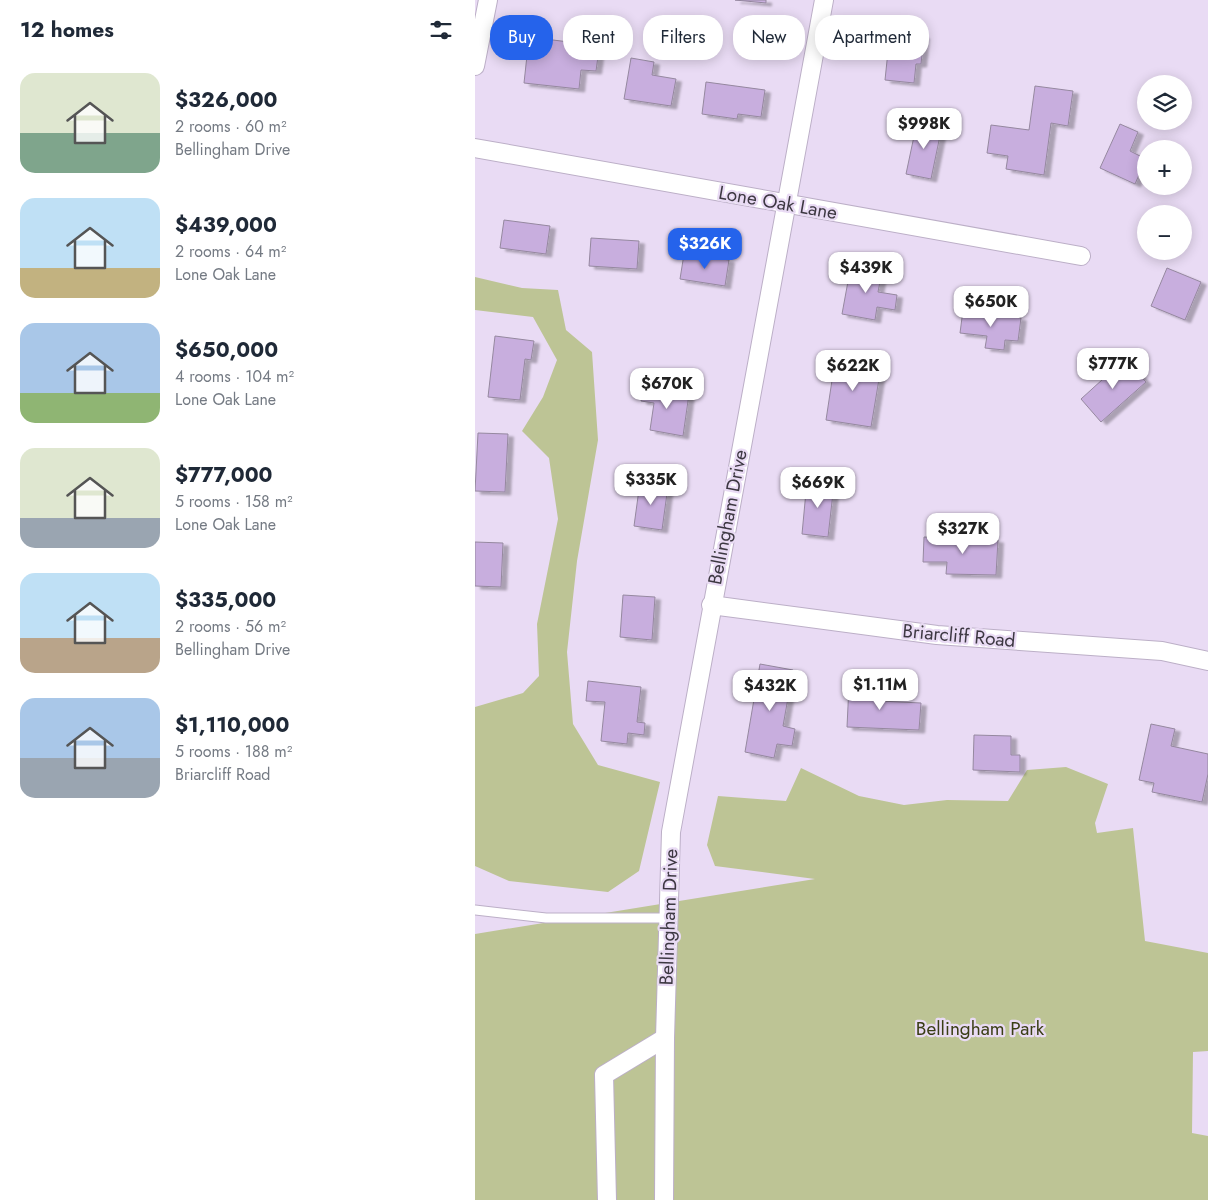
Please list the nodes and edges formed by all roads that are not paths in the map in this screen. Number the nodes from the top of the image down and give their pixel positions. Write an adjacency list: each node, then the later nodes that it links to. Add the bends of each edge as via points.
1 (487, 0): 3 (street)
2 (824, 0): 5 (street, Bellingham Drive)
3 (475, 66)
4 (475, 148): 5 (street, Lone Oak Lane)
5 (786, 203): 6 (street, Lone Oak Lane); 7 (street, Bellingham Drive)
6 (1081, 256)
7 (711, 605): 8 (street, Briarcliff Road, via 937,635 1162,652); 10 (street, Bellingham Drive, via 671,832)
8 (1208, 661)
9 (475, 910): 10 (lane, via 546,918)
10 (668, 918): 11 (street, Bellingham Drive)
11 (665, 1038): 12 (street, via 605,1075); 13 (street, Bellingham Drive)
12 (607, 1200)
13 (664, 1200)

